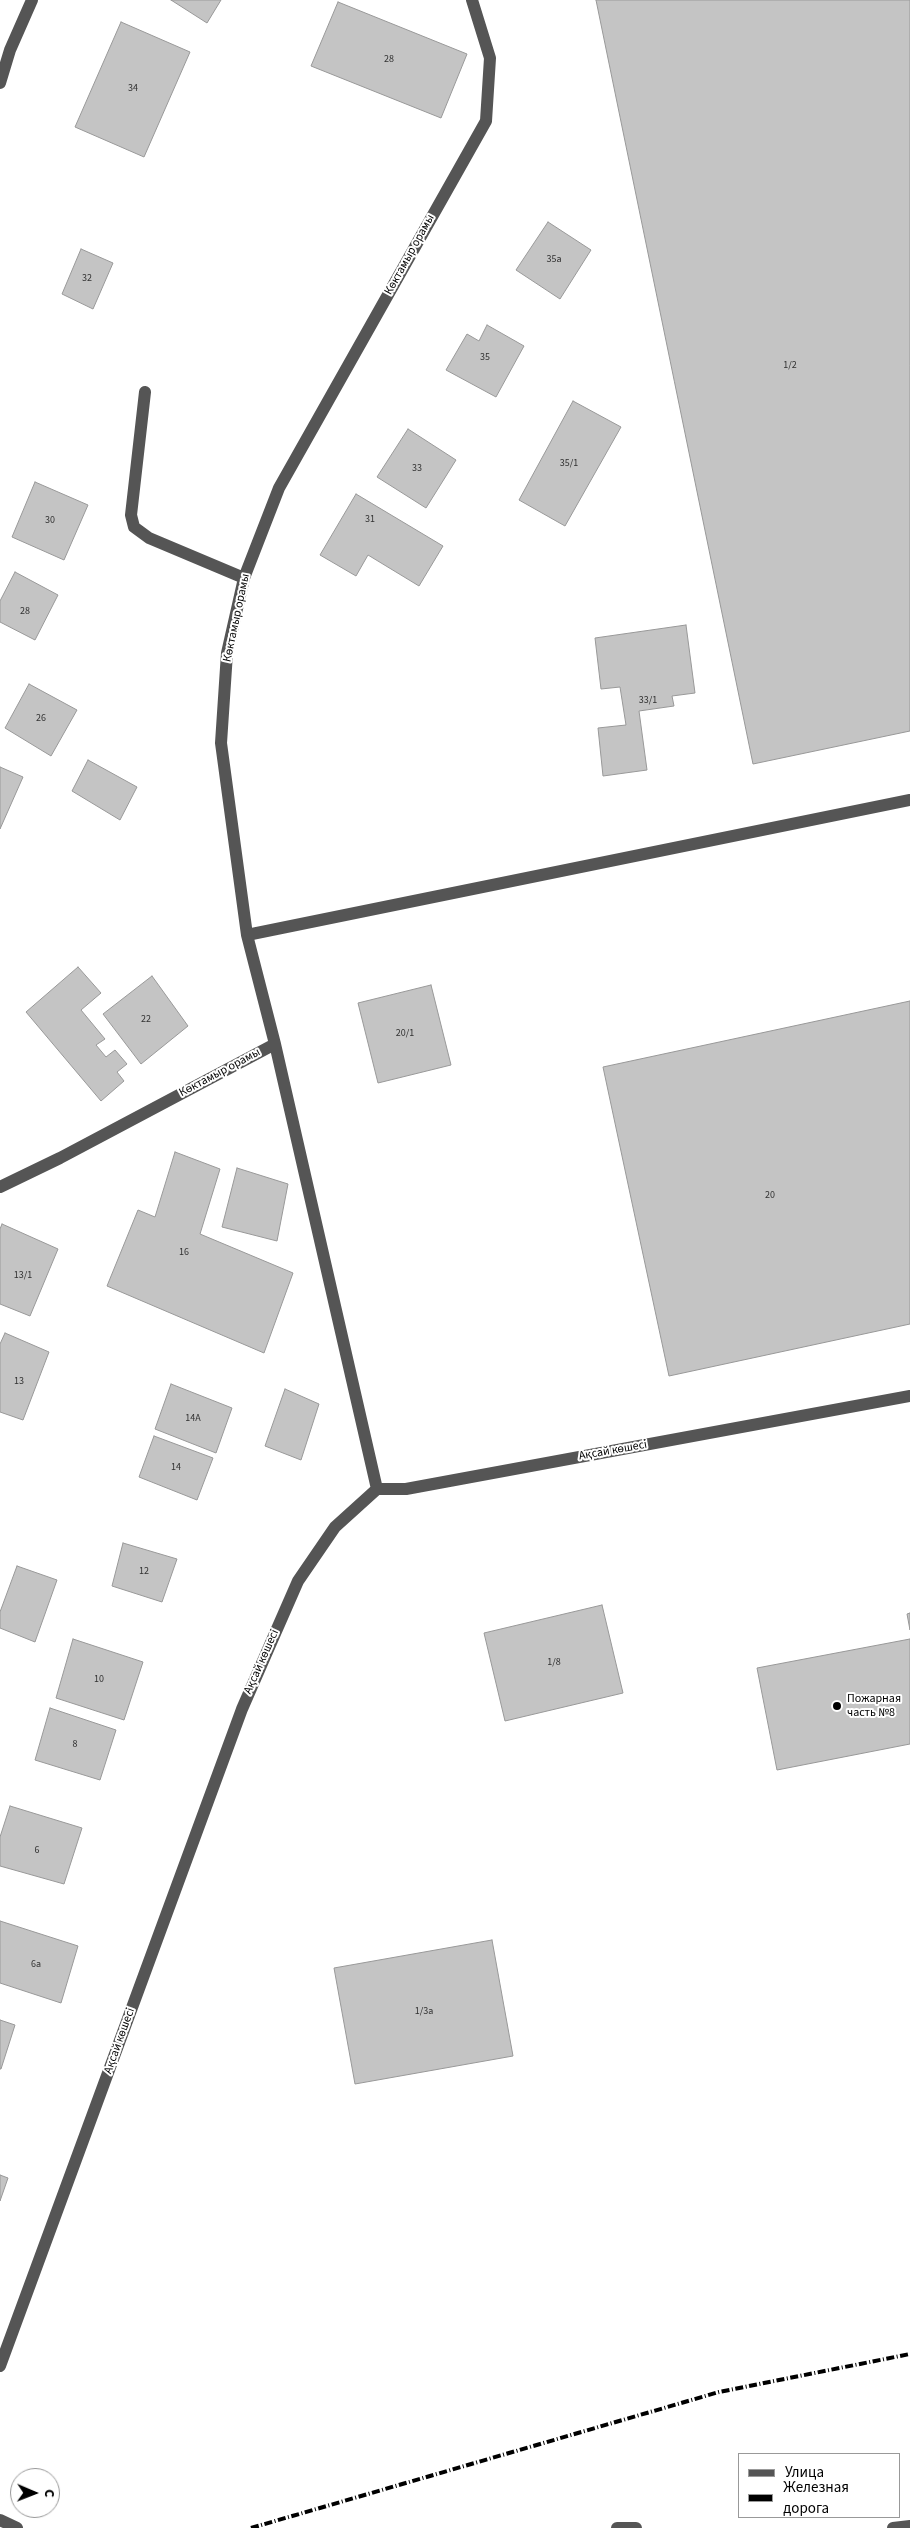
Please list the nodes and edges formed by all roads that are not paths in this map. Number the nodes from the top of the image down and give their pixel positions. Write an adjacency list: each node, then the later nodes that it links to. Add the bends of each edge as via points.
1 (32, 0): 3 (street, via 10,50)
2 (472, 0): 5 (street, Көктамыр орамы, via 490,58 486,121 279,488)
3 (0, 83)
4 (145, 392): 5 (street, via 131,515 134,527 149,538)
5 (244, 578): 7 (street, Көктамыр орамы, via 227,653 221,742)
6 (910, 800): 7 (street)
7 (247, 935): 8 (street, Көктамыр орамы)
8 (275, 1044): 9 (street, Көктамыр орамы); 11 (street)
9 (0, 1187)
10 (910, 1396): 11 (street, Ақсай көшесі, via 406,1489)
11 (378, 1488): 12 (street, Ақсай көшесі, via 335,1526 298,1581 242,1709)
12 (0, 2366)
13 (0, 2520): 15 (street)
14 (910, 2526): 18 (street)
15 (17, 2528)
16 (617, 2528): 17 (street)
17 (636, 2528)
18 (893, 2528)

